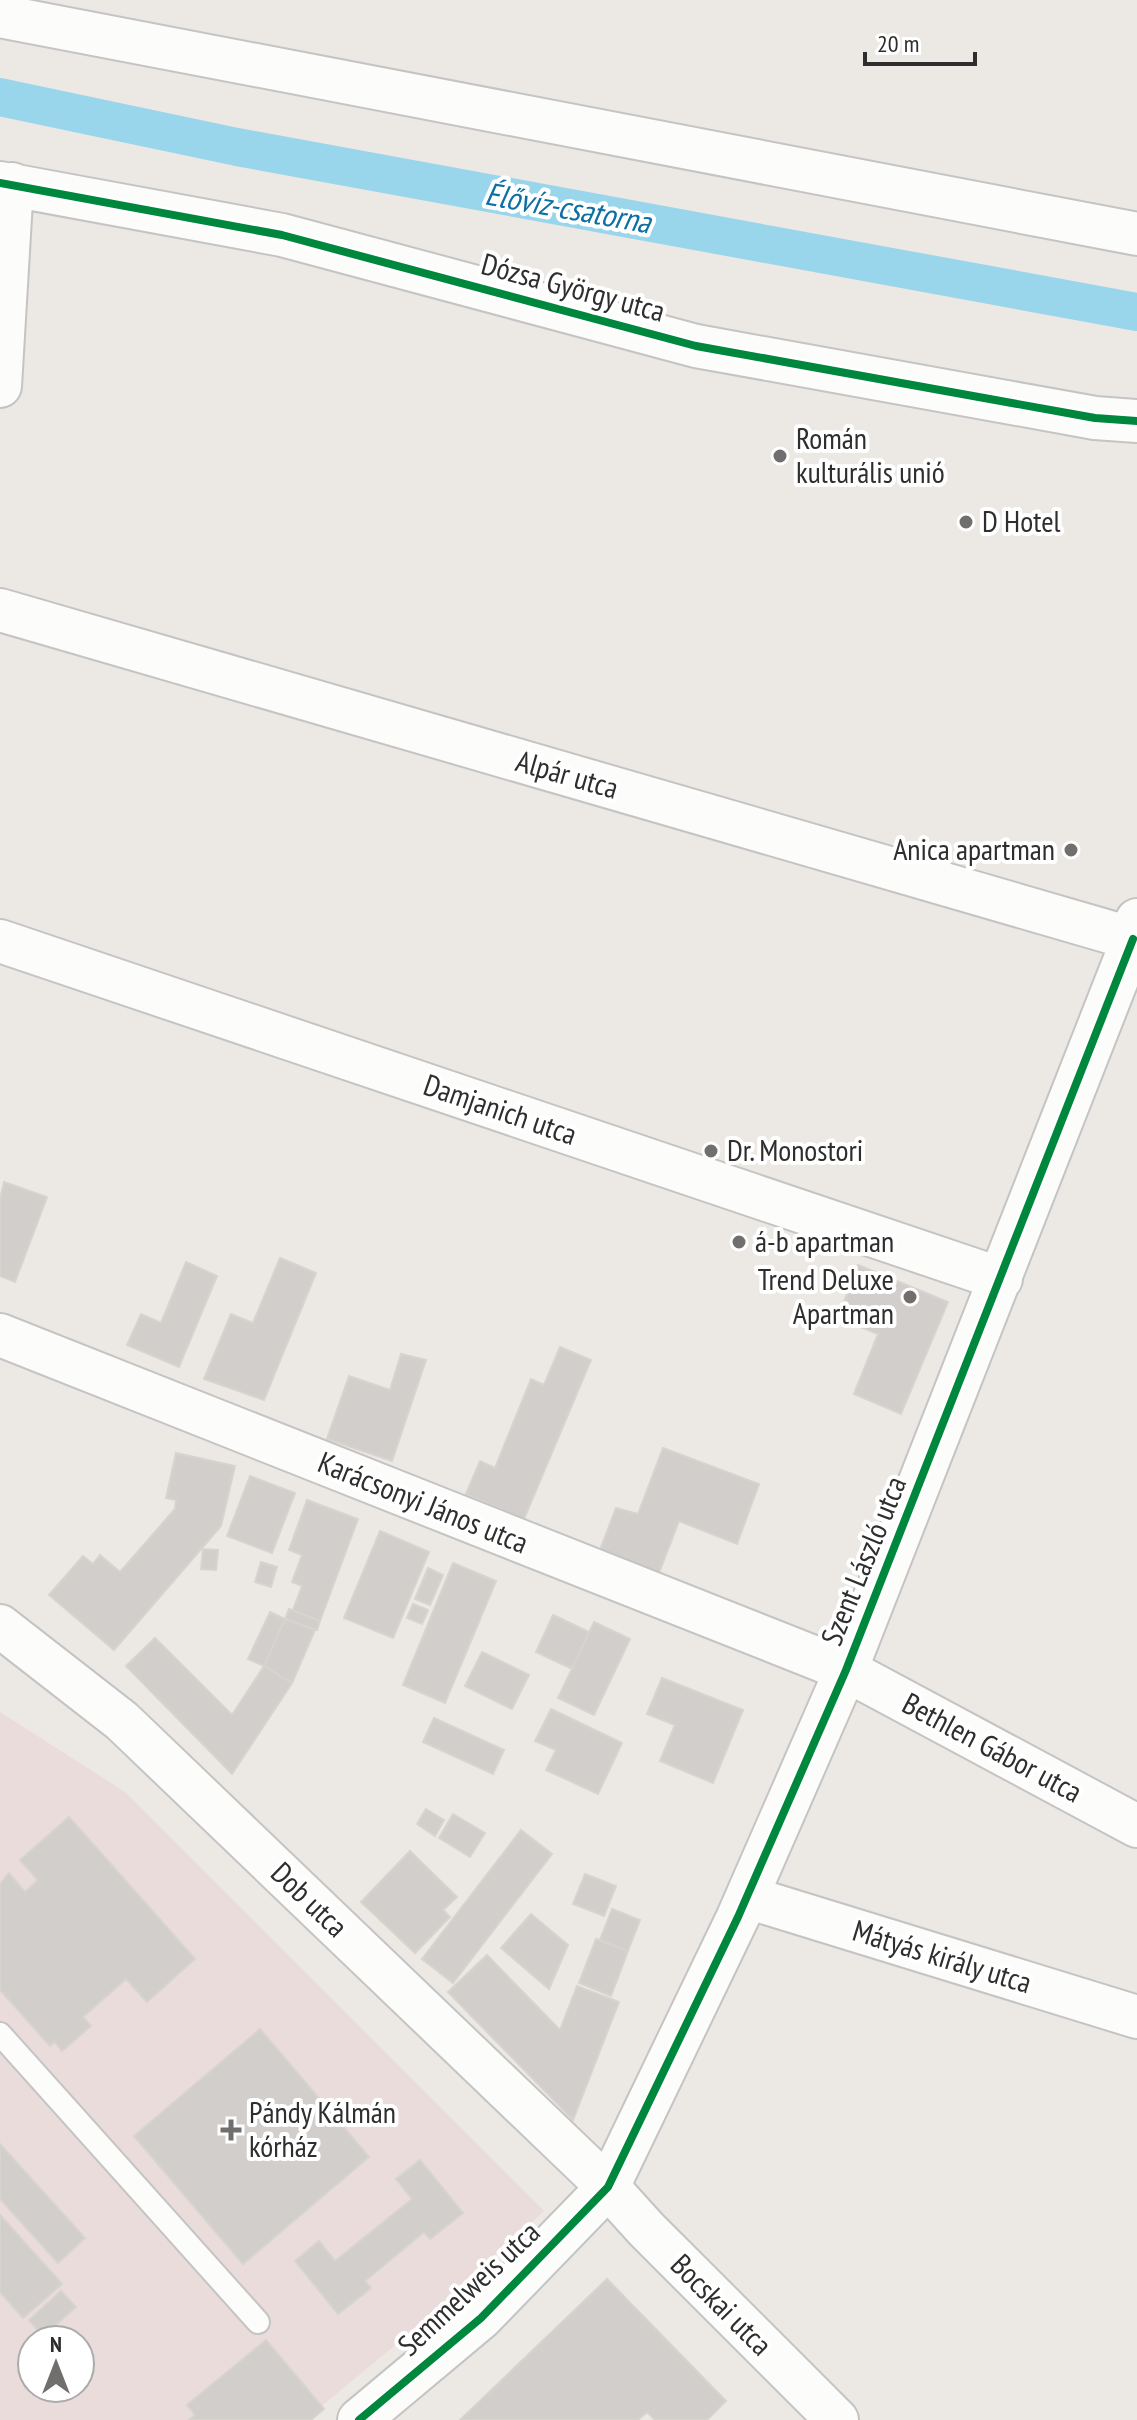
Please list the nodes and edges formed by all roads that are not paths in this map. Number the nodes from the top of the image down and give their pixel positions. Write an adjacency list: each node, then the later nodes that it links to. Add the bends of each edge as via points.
1 (0, 16): 3 (street)
2 (6, 183): 4 (street, Dózsa György utca); 5 (street, Dózsa György utca, via 282,235 696,346 1095,418)
3 (1137, 234)
4 (0, 386)
5 (1137, 421)
6 (0, 610): 7 (street, Alpár utca)
7 (1136, 933): 9 (street, Szent László utca)
8 (0, 941): 9 (street, Damjanich utca)
9 (1001, 1279): 12 (street, Szent László utca)
10 (0, 1335): 12 (street, Karácsonyi János utca)
11 (0, 1626): 17 (street, Dob utca, via 122,1721)
12 (846, 1670): 13 (street, Bethlen Gábor utca); 14 (street, Szent László utca)
13 (1137, 1826)
14 (747, 1897): 15 (street, Mátyás király utca); 17 (street, Szent László utca)
15 (1137, 2017)
16 (0, 2034): 18 (lane)
17 (608, 2187): 19 (street, Semmelweis utca, via 481,2318); 20 (street, Bocskai utca)
18 (258, 2322)
19 (359, 2420)
20 (837, 2420)

